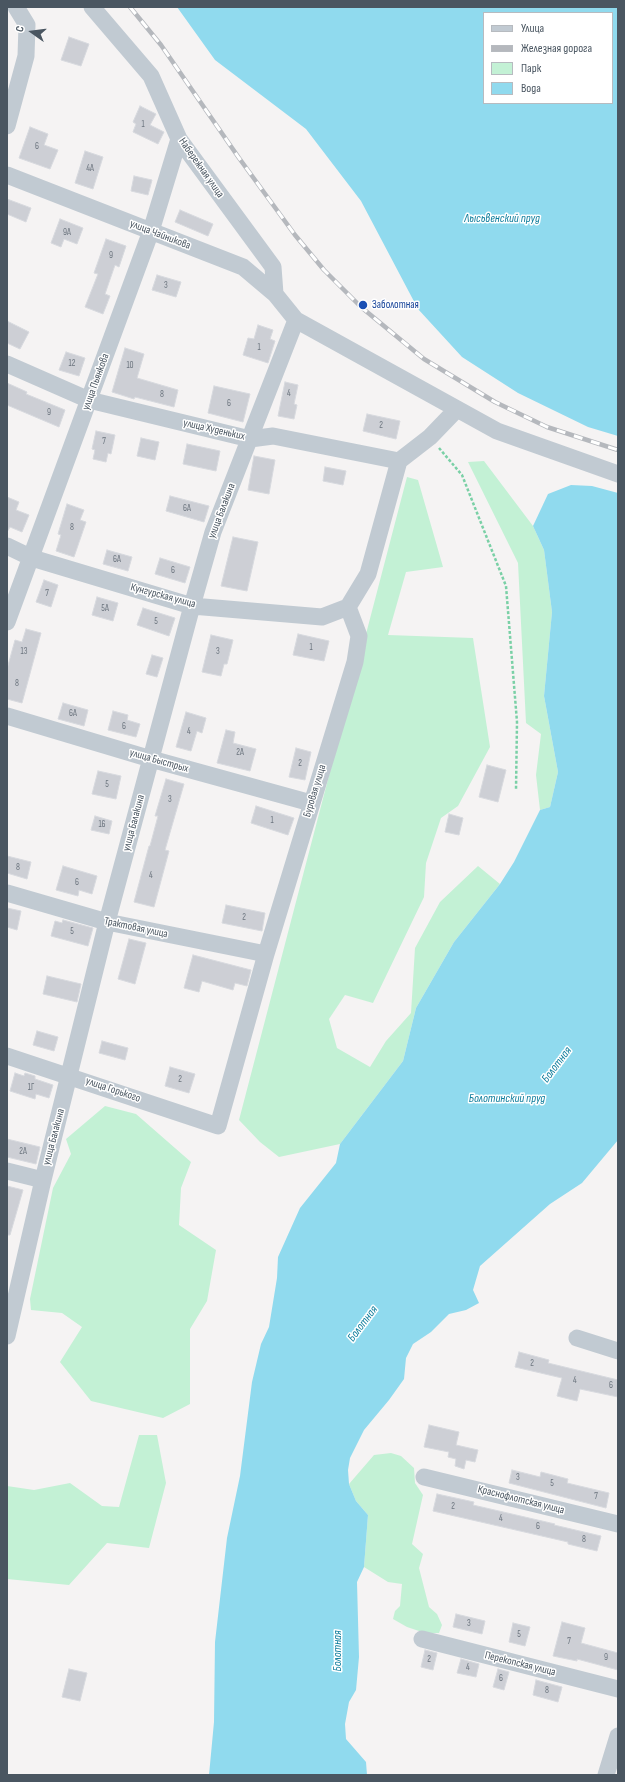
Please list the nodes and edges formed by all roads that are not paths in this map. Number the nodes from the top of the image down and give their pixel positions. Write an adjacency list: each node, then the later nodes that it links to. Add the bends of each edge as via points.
1 (16, 7): 3 (street, via 27,25 26,56)
2 (92, 7): 4 (street, Набережная улица, via 151,76)
3 (7, 126)
4 (180, 139): 6 (street, улица Пьянкова); 7 (street, Набережная улица, via 273,267)
5 (7, 175): 6 (street, улица Чайникова)
6 (151, 231): 7 (street, улица Чайникова, via 243,267); 10 (street, улица Пьянкова)
7 (275, 294): 8 (street, улица Чайникова)
8 (296, 320): 11 (street); 12 (street, улица Балакина)
9 (7, 364): 10 (street, улица Худеньких)
10 (89, 400): 12 (street, улица Худеньких); 16 (street, улица Пьянкова)
11 (457, 409): 13 (street, via 430,437); 14 (street, via 497,431)
12 (250, 439): 13 (street, улица Худеньких, via 273,436); 17 (street, улица Балакина, via 213,532)
13 (399, 461): 18 (street, via 368,574)
14 (618, 474)
15 (7, 546): 16 (street, Кунгурская улица)
16 (32, 558): 17 (street, Кунгурская улица); 19 (street, улица Пьянкова)
17 (192, 606): 18 (street, Кунгурская улица, via 322,617); 21 (street, улица Балакина)
18 (348, 607): 22 (street, Буровая улица, via 359,636 355,662)
19 (7, 622)
20 (7, 716): 21 (street, улица Быстрых)
21 (151, 759): 22 (street, улица Быстрых); 24 (street, улица Балакина)
22 (311, 803): 25 (street, Буровая улица)
23 (7, 893): 24 (street, Трактовая улица)
24 (107, 922): 25 (street, Трактовая улица); 27 (street, улица Балакина)
25 (266, 954): 28 (street, Буровая улица)
26 (7, 1056): 27 (street, улица Горького)
27 (70, 1076): 28 (street, улица Горького); 30 (street, улица Балакина)
28 (218, 1126)
29 (7, 1171): 30 (street)
30 (43, 1180): 31 (street, улица Балакина)
31 (11, 1303): 32 (street, улица Балакина)
32 (7, 1336)
33 (577, 1338): 34 (street)
34 (618, 1351)
35 (424, 1477): 36 (street, Краснофлотская улица)
36 (618, 1524)
37 (422, 1638): 38 (street, Перекопская улица)
38 (618, 1689)
39 (618, 1736): 40 (street)
40 (606, 1775)

